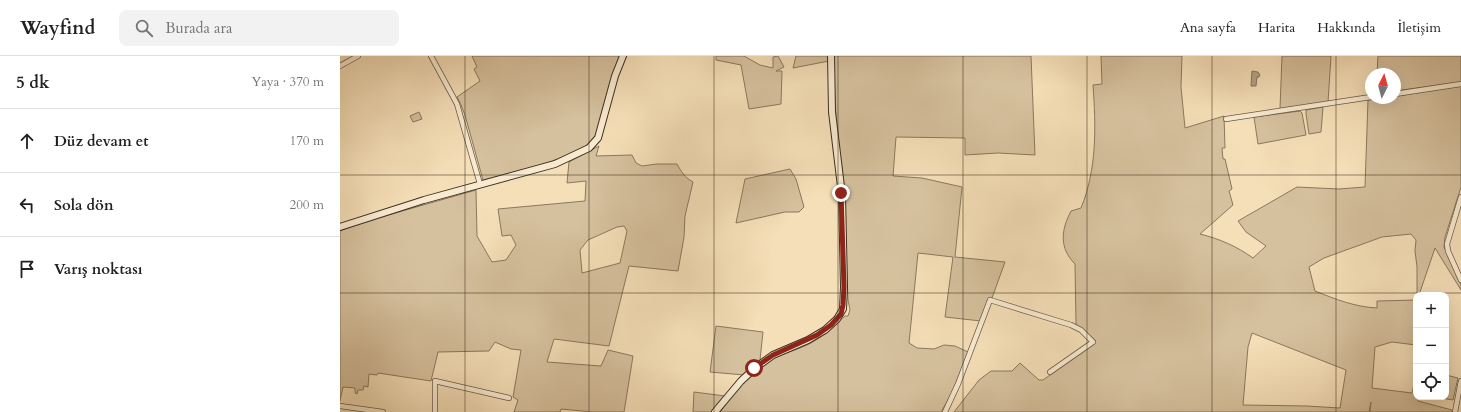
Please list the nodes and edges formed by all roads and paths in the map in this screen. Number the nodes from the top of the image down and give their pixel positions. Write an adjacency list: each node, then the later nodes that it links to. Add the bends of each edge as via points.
1 (358, 56): 5 (street)
2 (431, 56): 10 (street, via 457,104)
3 (623, 56): 10 (street, via 598,138 593,145 555,164)
4 (831, 56): 20 (street, via 832,112 842,195 843,309 825,330 773,355 754,368)
5 (340, 66)
6 (1461, 84): 7 (street)
7 (1401, 93)
8 (1365, 98): 9 (street)
9 (1226, 119)
10 (480, 184): 12 (street)
11 (1461, 197): 13 (street, via 1447,244)
12 (340, 228)
13 (1461, 280)
14 (1050, 372): 21 (street, via 1093,342 1071,325 990,300 958,384)
15 (1461, 381): 22 (street)
16 (510, 398): 19 (street, via 435,381)
17 (340, 406): 18 (street)
18 (383, 412)
19 (435, 412)
20 (715, 412)
21 (944, 412)
22 (1455, 412)

